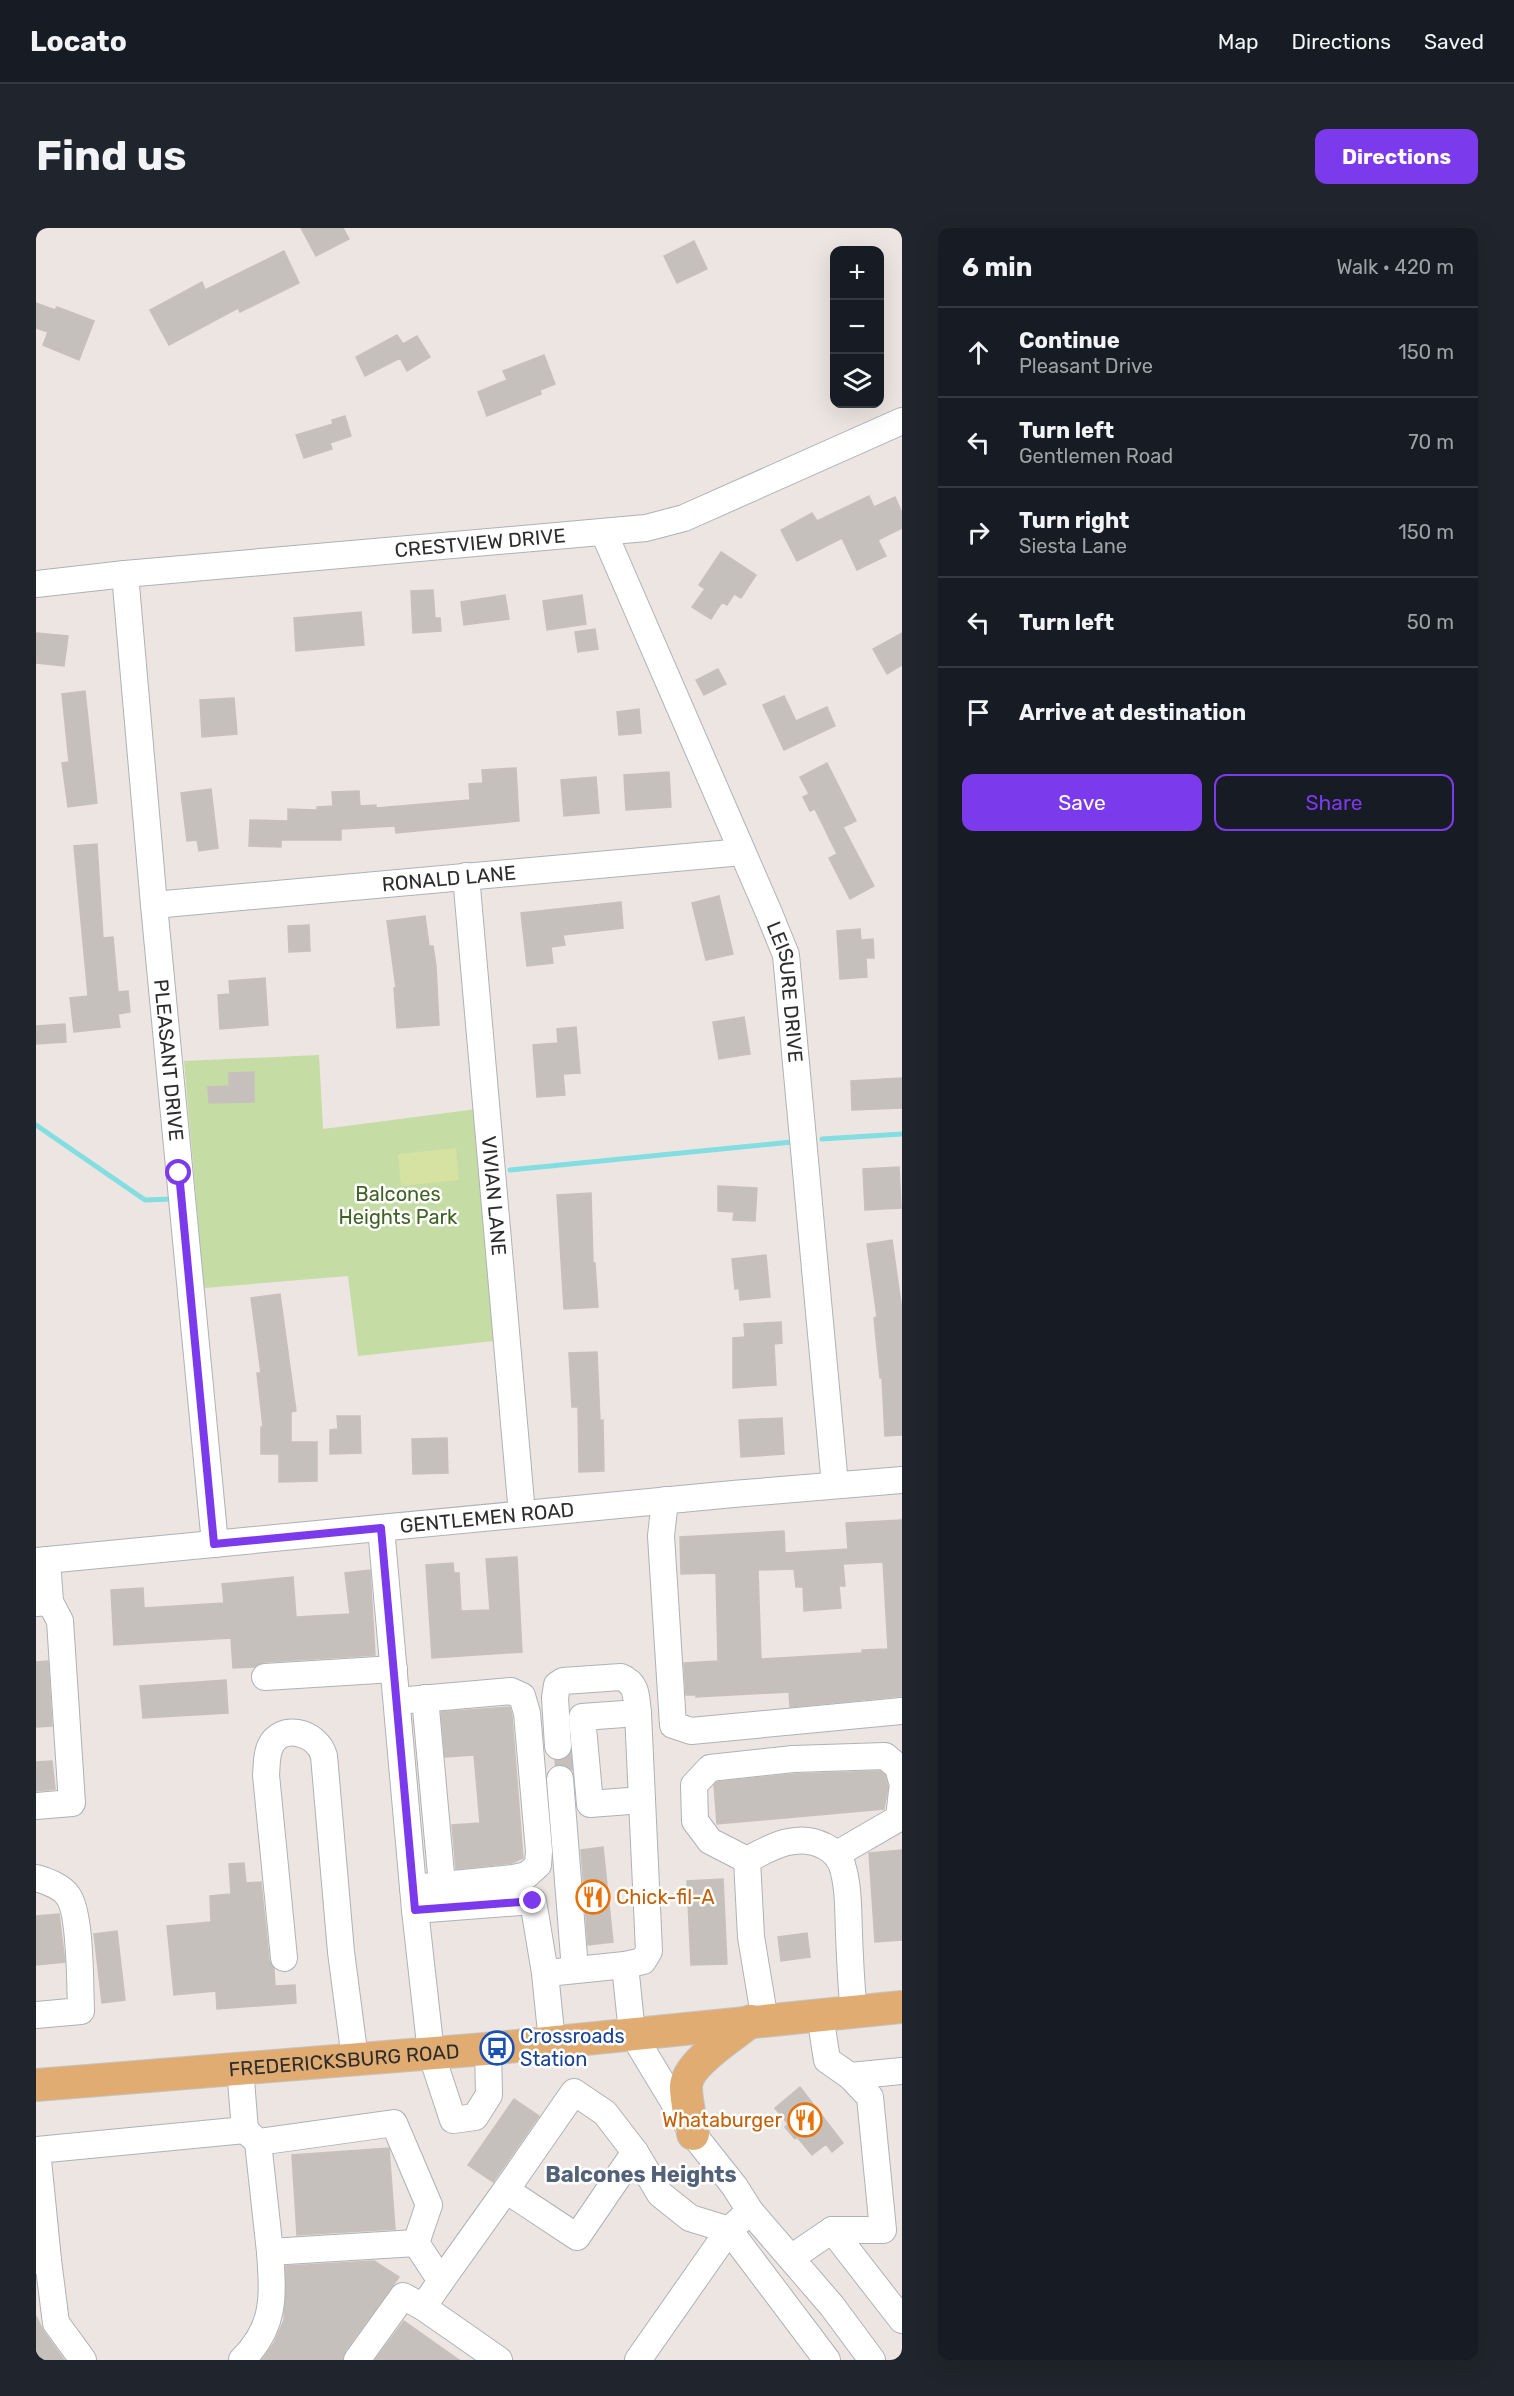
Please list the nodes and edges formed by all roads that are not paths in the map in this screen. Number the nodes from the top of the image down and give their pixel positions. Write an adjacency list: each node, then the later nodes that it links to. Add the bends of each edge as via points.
1 (902, 421): 2 (street, CRESTVIEW DRIVE, via 684,518)
2 (604, 533): 3 (street, CRESTVIEW DRIVE); 5 (street, LEISURE DRIVE)
3 (125, 574): 4 (street, CRESTVIEW DRIVE); 7 (street, PLEASANT DRIVE)
4 (36, 584)
5 (742, 852): 6 (street, RONALD LANE); 9 (street, LEISURE DRIVE, via 786,955)
6 (466, 876): 7 (street, RONALD LANE); 11 (street, VIVIAN LANE)
7 (154, 905): 13 (street, PLEASANT DRIVE)
8 (902, 1480): 9 (street, GENTLEMEN ROAD)
9 (835, 1485): 10 (street, GENTLEMEN ROAD)
10 (665, 1500): 11 (street, GENTLEMEN ROAD); 20 (street, via 661,1536 673,1725 691,1731)
11 (522, 1514): 12 (street, GENTLEMEN ROAD)
12 (381, 1528): 13 (street, GENTLEMEN ROAD); 16 (street)
13 (214, 1544): 14 (street, GENTLEMEN ROAD)
14 (41, 1560): 15 (street)
15 (43, 1602): 27 (street, via 60,1621 72,1803)
16 (394, 1669): 17 (street); 19 (street)
17 (265, 1677)
18 (425, 1698): 19 (street); 31 (street); 31 (street, via 511,1691 522,1696 527,1713 540,1851 538,1865 527,1875)
19 (396, 1701): 32 (street)
20 (902, 1711)
21 (638, 1713): 22 (street, via 635,1687 621,1677 562,1681 555,1690); 26 (street); 26 (street, via 582,1717 590,1804)
22 (560, 1741)
23 (902, 1782): 29 (street, via 898,1767 885,1756 793,1759 711,1768 694,1785 695,1821 710,1841)
24 (563, 1784): 35 (street)
25 (902, 1791): 28 (street, via 899,1818)
26 (642, 1800): 34 (street, via 649,1951 644,1961)
27 (36, 1806)
28 (837, 1854): 29 (street, via 812,1840 796,1840); 38 (street, via 848,1902)
29 (747, 1860): 41 (street)
30 (36, 1878): 39 (street, via 68,1895 75,1911 81,2011)
31 (442, 1885): 32 (street)
32 (414, 1899): 36 (street, via 533,1901); 45 (street)
33 (284, 1958): 46 (street, via 267,1759 275,1740 288,1734 302,1734 321,1746 324,1756 341,1952)
34 (625, 1965): 35 (street); 42 (street)
35 (574, 1970): 36 (street)
36 (545, 1973): 43 (street)
37 (902, 2007): 38 (main road, FREDERICKSBURG ROAD)
38 (854, 2012): 40 (main road, FREDERICKSBURG ROAD)
39 (36, 2015)
40 (820, 2015): 41 (main road, FREDERICKSBURG ROAD); 49 (street, via 827,2060)
41 (758, 2021): 42 (main road, FREDERICKSBURG ROAD); 51 (main road, via 702,2060 688,2078)
42 (632, 2033): 43 (main road, FREDERICKSBURG ROAD); 51 (street)
43 (552, 2042): 44 (main road, FREDERICKSBURG ROAD)
44 (488, 2049): 45 (main road, FREDERICKSBURG ROAD); 45 (street, via 489,2095 475,2117 453,2120)
45 (431, 2053): 46 (main road, FREDERICKSBURG ROAD)
46 (355, 2059): 47 (main road, FREDERICKSBURG ROAD)
47 (240, 2068): 50 (main road, FREDERICKSBURG ROAD); 52 (street)
48 (902, 2071): 49 (street)
49 (850, 2076): 59 (street, via 870,2097)
50 (36, 2085)
51 (693, 2134): 56 (street)
52 (251, 2136): 53 (street); 60 (street, via 394,2123 429,2205); 61 (street)
53 (36, 2144): 63 (street)
54 (634, 2152): 55 (street, via 577,2237); 55 (street, via 605,2113 574,2091); 58 (street, via 660,2194 690,2218)
55 (506, 2190): 64 (street)
56 (750, 2211): 58 (street); 62 (street)
57 (832, 2229): 59 (street); 62 (street); 66 (street)
58 (729, 2230): 68 (street); 73 (street)
59 (892, 2230)
60 (416, 2243): 61 (street); 64 (street)
61 (270, 2252): 70 (street, via 273,2296 268,2324)
62 (791, 2258): 67 (street)
63 (42, 2260): 69 (street, via 56,2323)
64 (441, 2282): 65 (street)
65 (423, 2307): 71 (street, via 403,2296); 72 (street)
66 (902, 2320)
67 (846, 2325): 68 (street); 74 (street)
68 (824, 2358)
69 (83, 2360)
70 (242, 2360)
71 (357, 2360)
72 (499, 2360)
73 (638, 2360)
74 (872, 2360)

